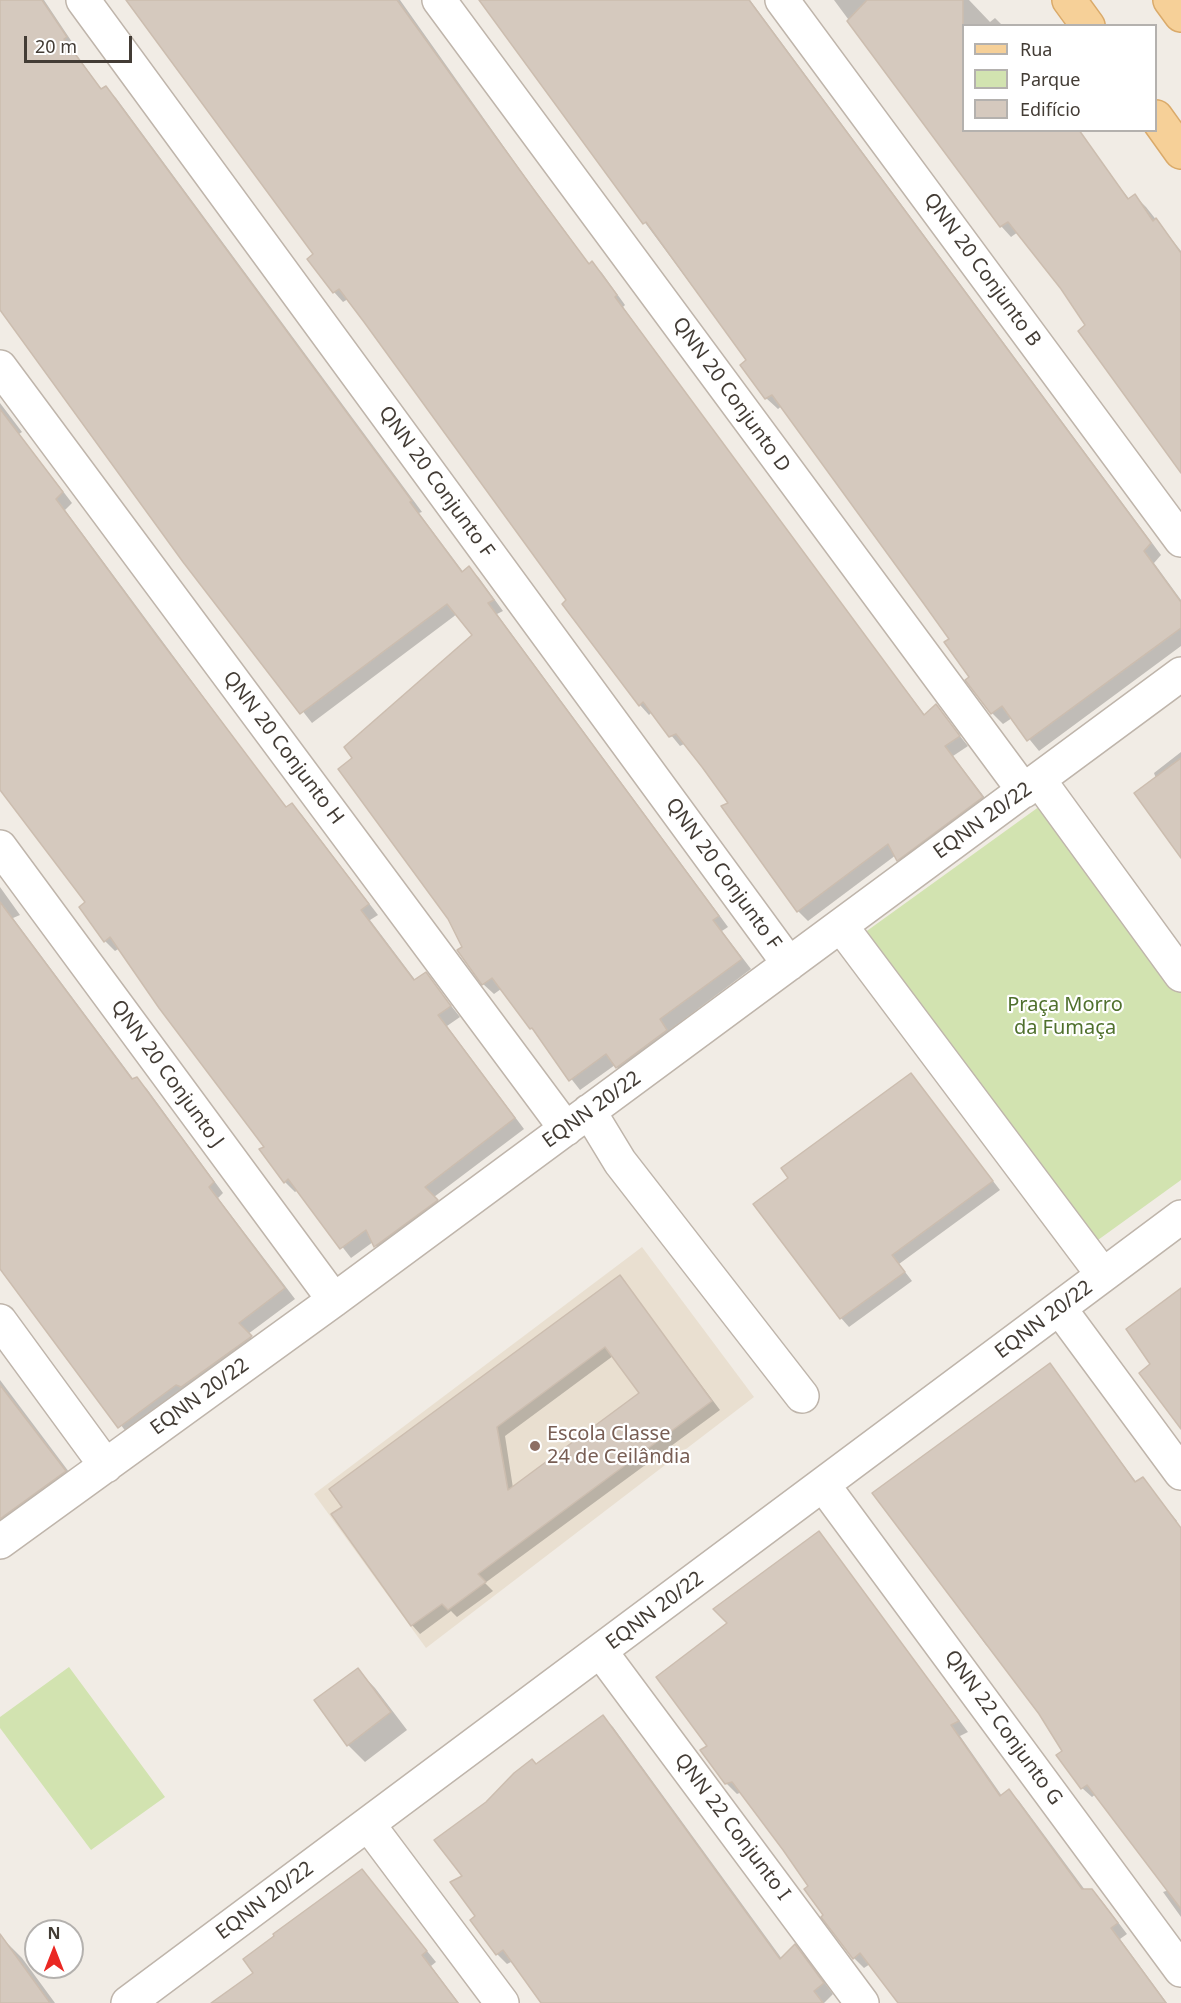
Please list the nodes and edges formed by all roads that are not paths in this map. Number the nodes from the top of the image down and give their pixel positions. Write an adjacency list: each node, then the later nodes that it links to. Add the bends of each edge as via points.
1 (83, 0): 14 (street, QNN 20 Conjunto F)
2 (439, 0): 11 (street, QNN 20 Conjunto D)
3 (782, 0): 9 (street, QNN 20 Conjunto B)
4 (1170, 0): 5 (main road)
5 (1181, 15)
6 (1157, 120): 7 (main road)
7 (1181, 152)
8 (0, 367): 16 (street, QNN 20 Conjunto H)
9 (1181, 540)
10 (1181, 674): 11 (street, EQNN 20/22)
11 (1031, 785): 13 (street, EQNN 20/22); 15 (street, QNN 20 Conjunto D)
12 (0, 847): 19 (street, QNN 20 Conjunto J)
13 (841, 926): 14 (street, EQNN 20/22); 18 (street)
14 (789, 964): 16 (street, EQNN 20/22)
15 (1181, 975)
16 (577, 1120): 19 (street, EQNN 20/22); 22 (street, QNN 20 Conjunto H, via 620,1162)
17 (1181, 1217): 18 (street, EQNN 20/22)
18 (1103, 1275): 20 (street, EQNN 20/22)
19 (334, 1300): 23 (street, EQNN 20/22)
20 (1060, 1309): 24 (street); 25 (street, EQNN 20/22)
21 (0, 1322): 23 (street)
22 (802, 1396)
23 (106, 1466): 26 (street, EQNN 20/22)
24 (1181, 1473)
25 (824, 1486): 27 (street, EQNN 20/22); 29 (street, QNN 22 Conjunto G)
26 (0, 1542)
27 (601, 1652): 28 (street, EQNN 20/22); 32 (street, QNN 22 Conjunto I)
28 (368, 1824): 30 (street, EQNN 20/22); 31 (street)
29 (1181, 1970)
30 (141, 1999)
31 (502, 2003)
32 (862, 2003)

